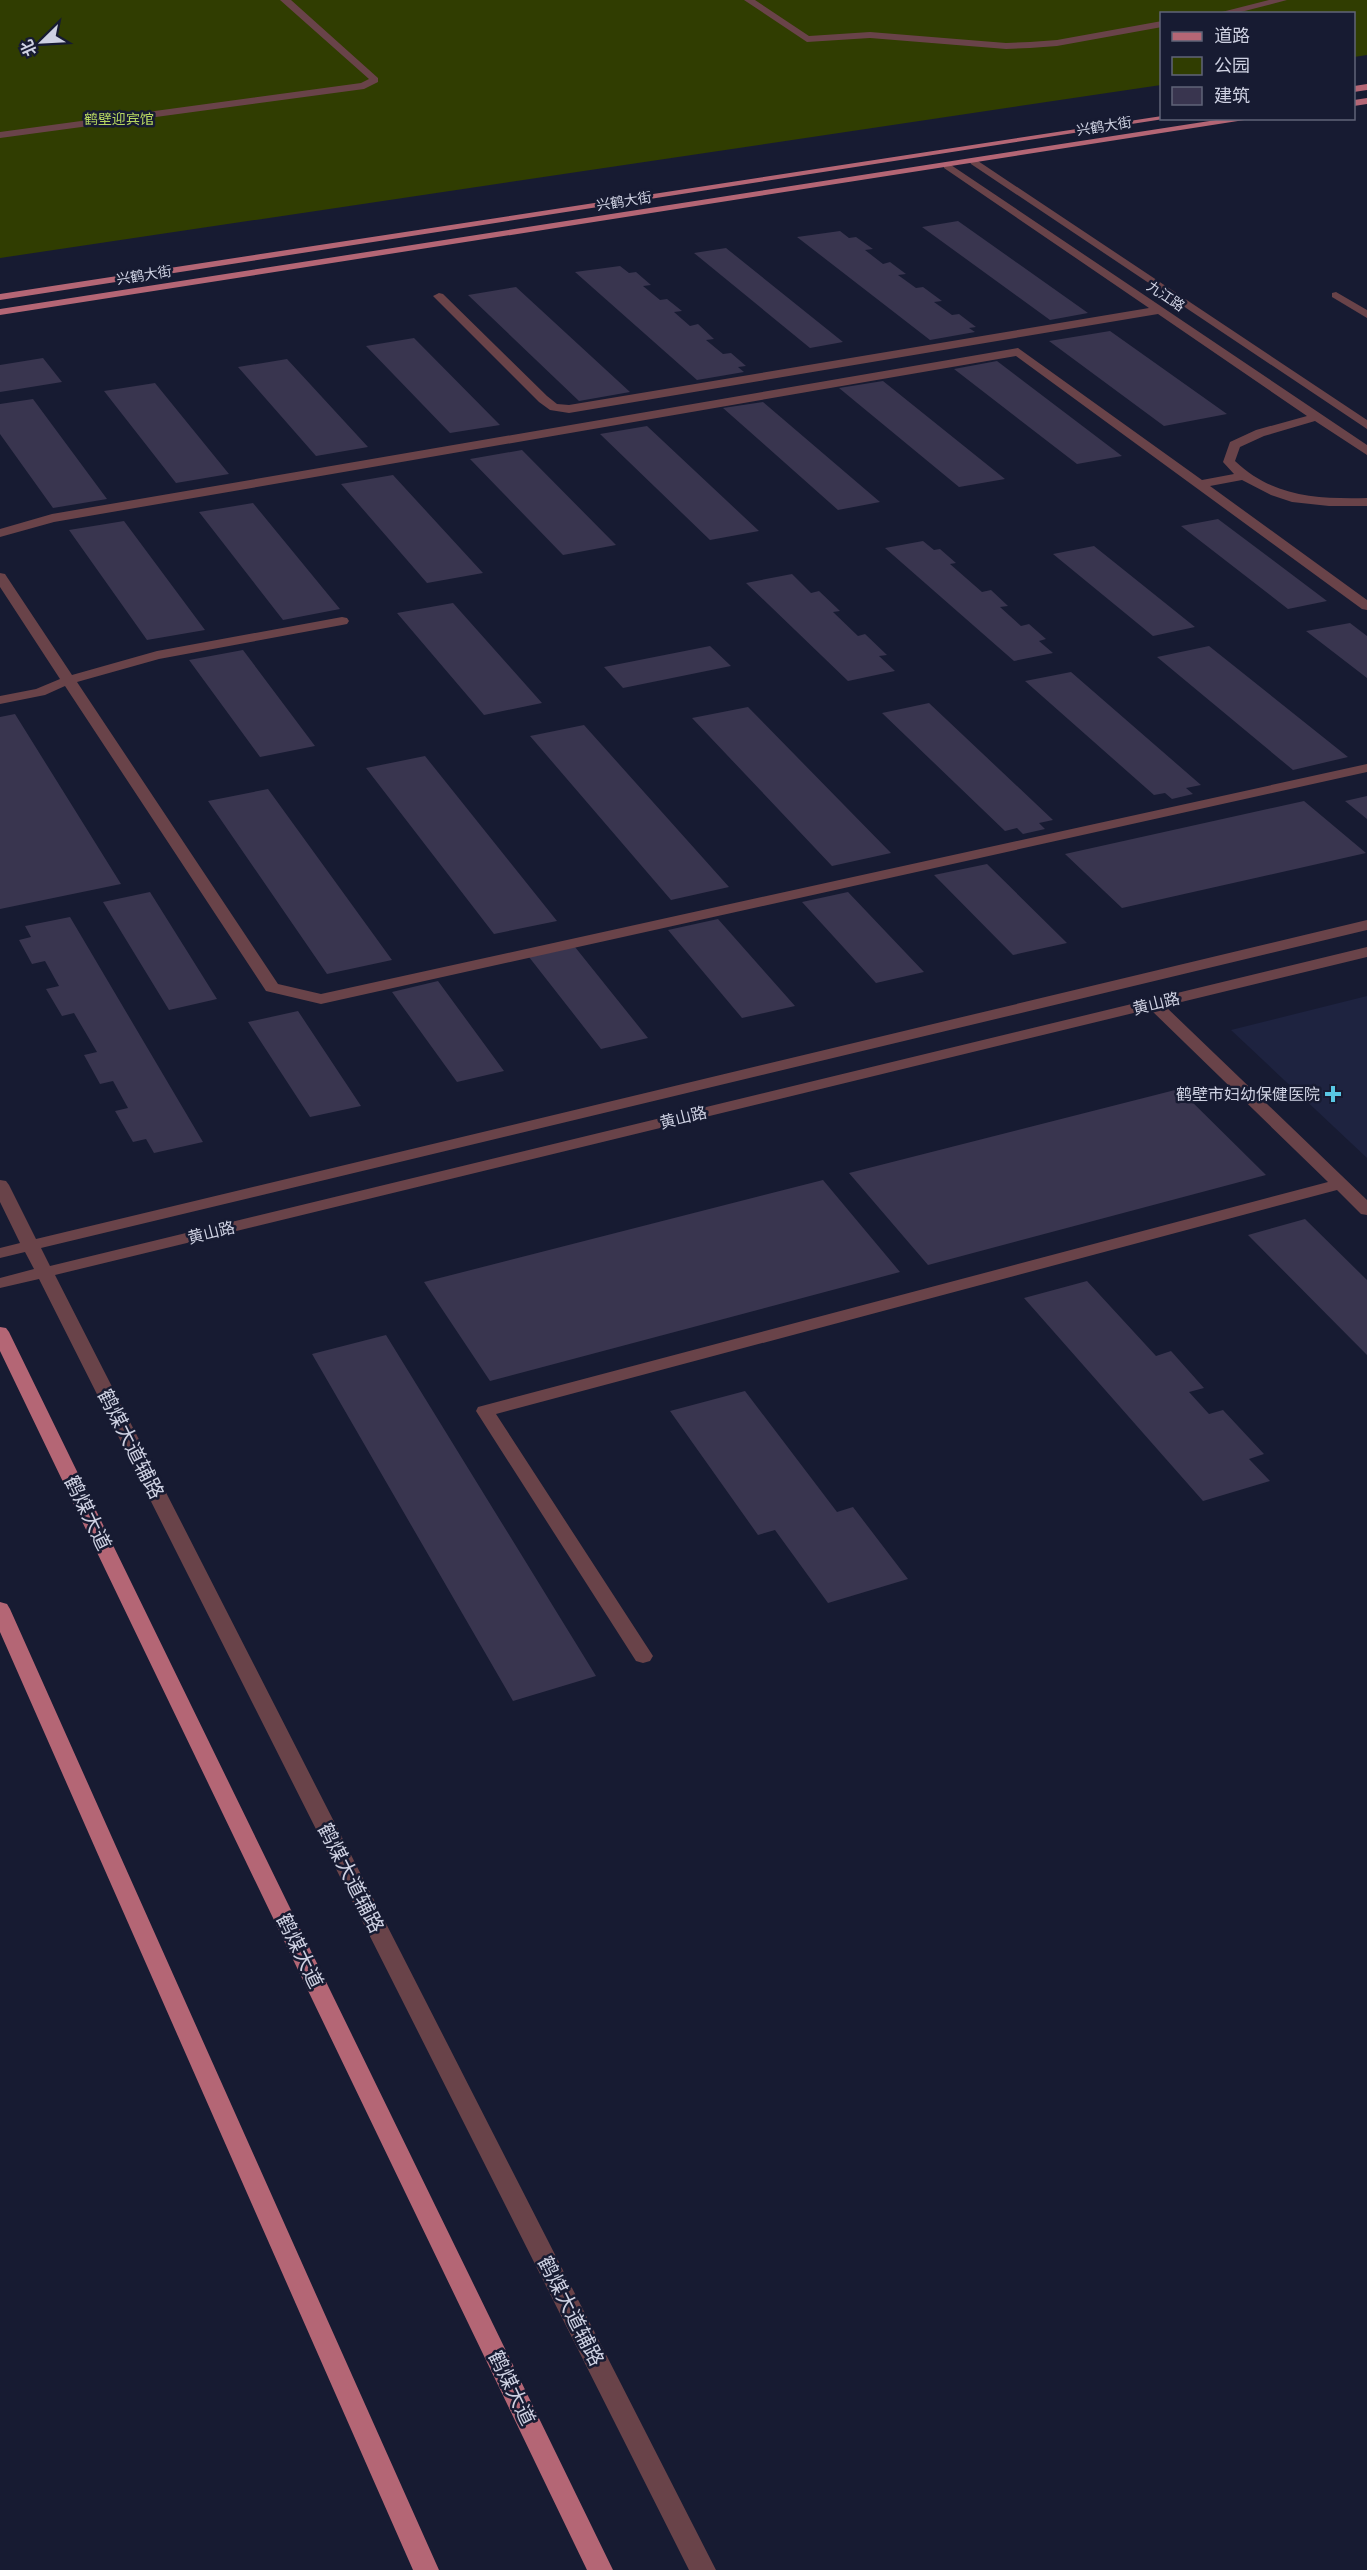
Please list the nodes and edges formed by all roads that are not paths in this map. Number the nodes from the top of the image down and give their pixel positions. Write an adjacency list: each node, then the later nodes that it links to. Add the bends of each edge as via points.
1 (285, 0): 8 (street, via 375,80 364,86)
2 (749, 0): 5 (street, via 807,39 870,34 1030,45)
3 (1282, 0): 4 (street)
4 (1227, 12)
5 (1160, 24)
6 (1160, 119): 13 (main road, 兴鹤大街)
7 (1239, 120): 9 (main road, 兴鹤大街)
8 (0, 135)
9 (975, 162): 10 (main road, 兴鹤大街); 18 (street, 九江路)
10 (948, 166): 14 (street, 九江路); 15 (main road, 兴鹤大街)
11 (1336, 295): 16 (street)
12 (439, 296): 14 (street, via 543,399 554,407 569,409)
13 (0, 297)
14 (1159, 310): 17 (street, 九江路)
15 (0, 312)
16 (1367, 315)
17 (1317, 417): 19 (street, 九江路); 20 (street, via 1260,433 1234,445 1229,462)
18 (1367, 425)
19 (1367, 451)
20 (1242, 476): 21 (street); 22 (street, via 1265,490 1297,500)
21 (1200, 484): 23 (street, via 1018,352 52,518); 25 (street)
22 (1367, 502)
23 (0, 533)
24 (0, 577): 27 (street)
25 (1367, 606)
26 (342, 621): 27 (street, via 157,655)
27 (69, 680): 28 (street, via 40,692); 29 (street, via 272,988 321,999)
28 (0, 700)
29 (1367, 768)
30 (1367, 925): 36 (street, 黄山路)
31 (1367, 952): 32 (street, 黄山路)
32 (1154, 1003): 33 (street); 38 (street, 黄山路)
33 (1340, 1184): 35 (street); 42 (street, via 484,1411)
34 (0, 1185): 36 (street, 鹤煤大道辅路)
35 (1367, 1210)
36 (30, 1245): 37 (street, 黄山路); 38 (street, 鹤煤大道辅路)
37 (0, 1253)
38 (44, 1272): 39 (street, 黄山路); 45 (street, 鹤煤大道辅路)
39 (0, 1283)
40 (0, 1332): 44 (main road, 鹤煤大道)
41 (0, 1609): 43 (main road)
42 (643, 1656)
43 (426, 2570)
44 (600, 2570)
45 (703, 2570)

